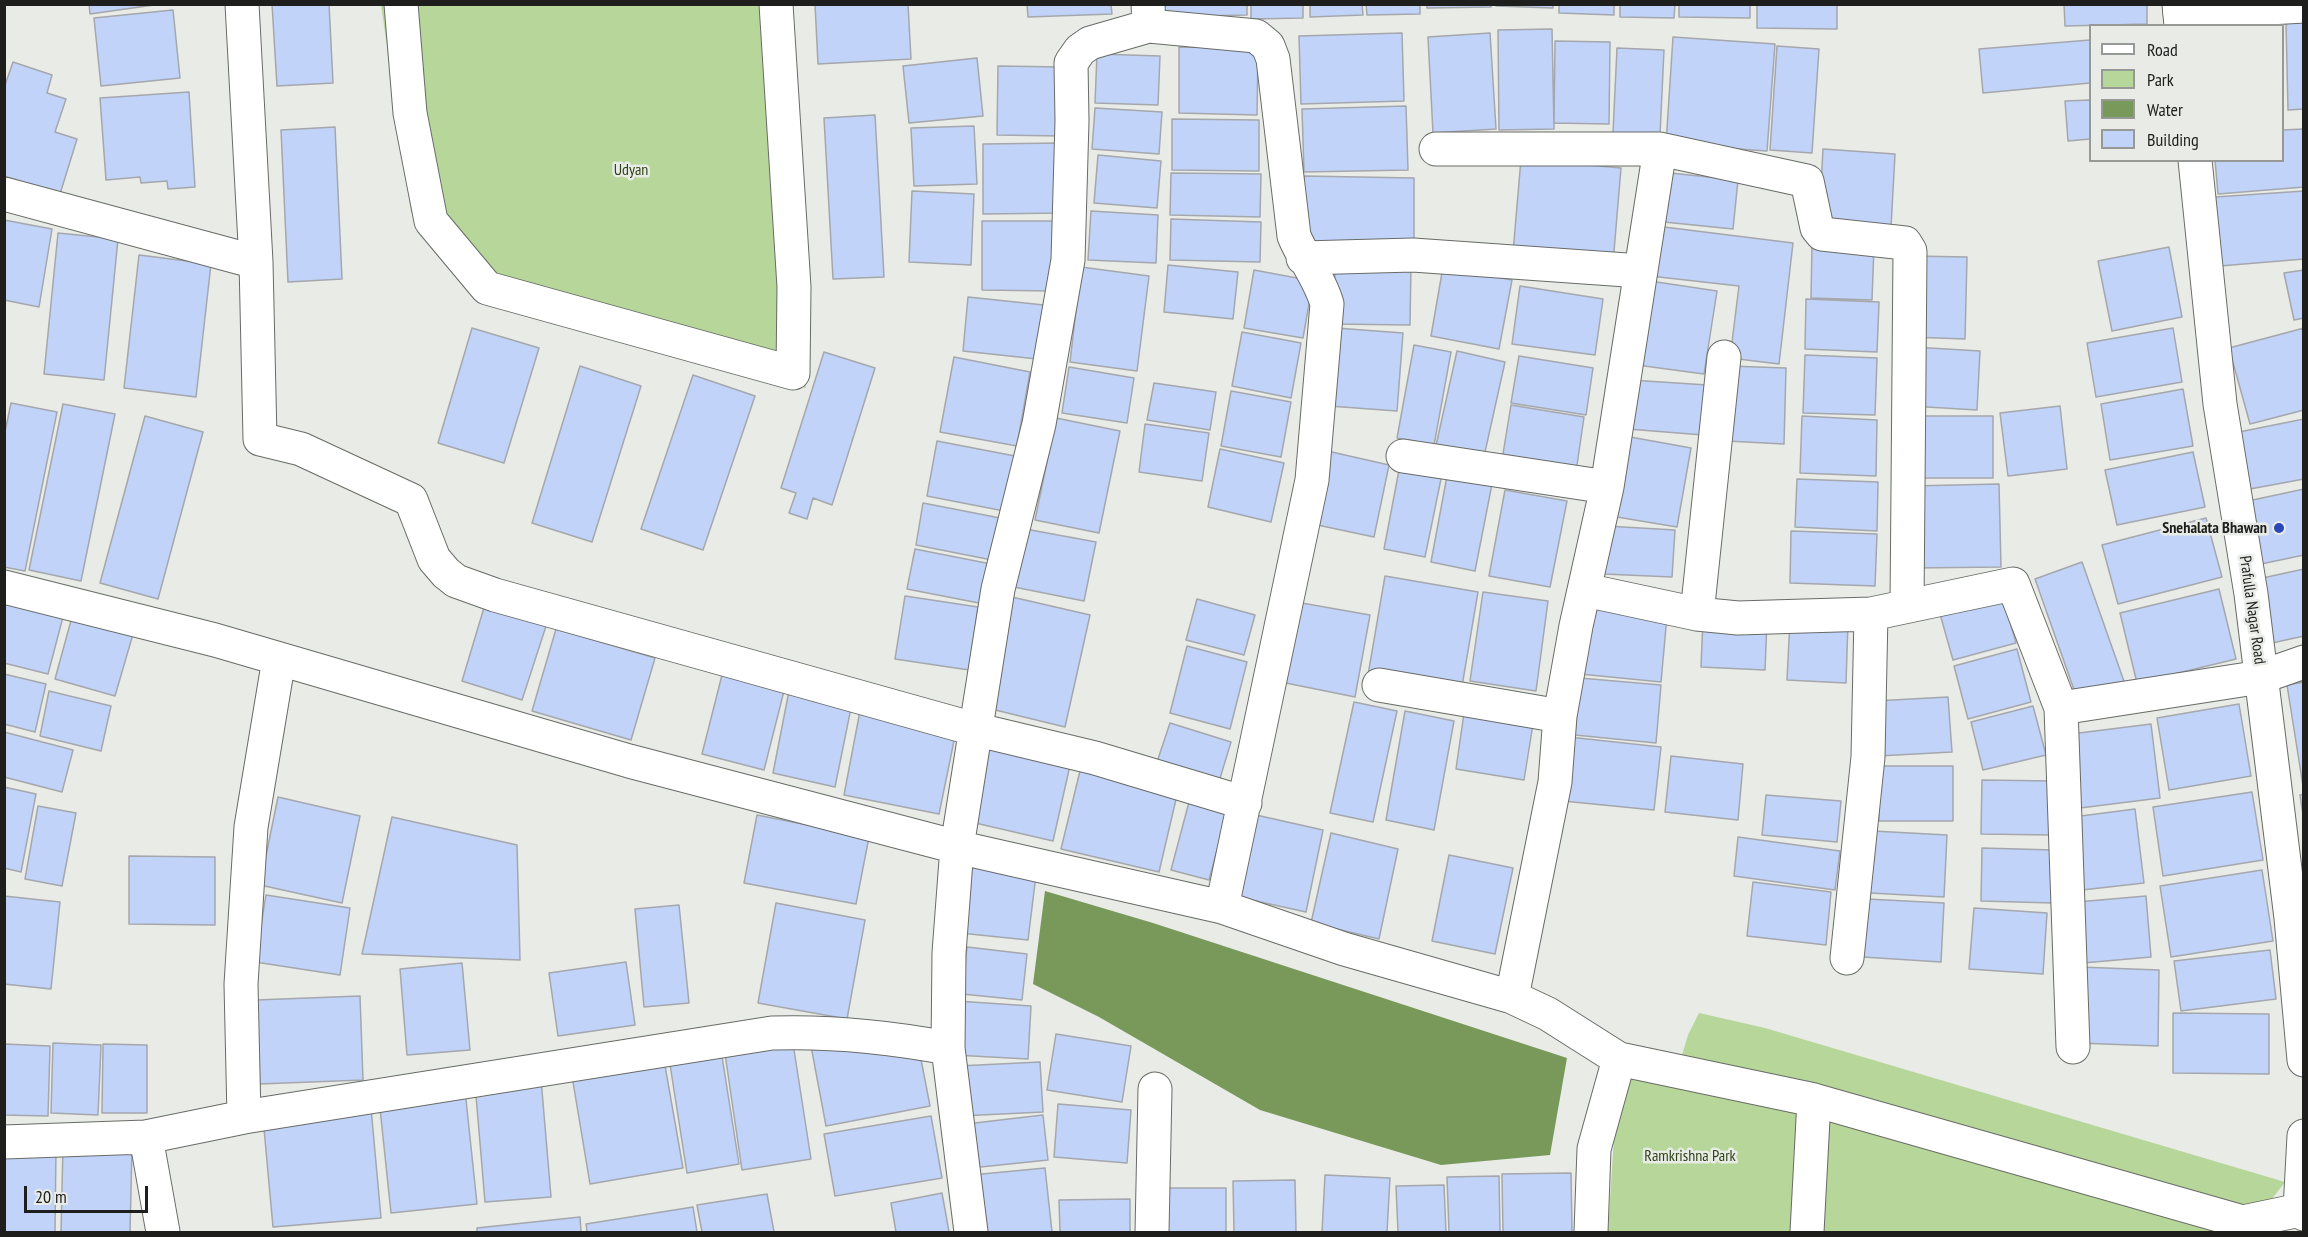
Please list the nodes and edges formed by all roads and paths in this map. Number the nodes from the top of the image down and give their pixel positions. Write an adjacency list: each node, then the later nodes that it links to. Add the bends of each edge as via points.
1 (242, 4): 12 (street)
2 (401, 4): 3 (street, via 410,113 432,221 487,288 794,373 794,287)
3 (776, 4)
4 (2304, 6): 5 (street)
5 (2180, 14)
6 (1149, 15): 11 (street, via 1256,36 1268,46 1273,59 1294,236); 28 (street, via 1090,43 1071,63 1068,260 1039,424 998,589)
7 (1436, 149): 8 (street)
8 (1660, 149): 13 (street); 19 (street, via 1807,181 1817,228 1822,234 1901,241 1910,250)
9 (2195, 162): 24 (street, Prafulla Nagar Road, via 2220,404)
10 (4, 194): 12 (street)
11 (1303, 258): 13 (street, via 1413,255); 29 (street, via 1321,284 1327,304 1312,480)
12 (256, 262): 28 (street, via 260,439 301,450 411,500 434,559 456,581)
13 (1641, 271): 16 (street)
14 (1724, 357): 20 (street)
15 (1403, 456): 16 (street)
16 (1607, 488): 18 (street)
17 (4, 587): 22 (street)
18 (1585, 590): 20 (street); 27 (street)
19 (1906, 606): 21 (street); 26 (street, via 2013,584)
20 (1697, 614): 21 (street, via 1738,618)
21 (1871, 614): 33 (street, via 1868,757)
22 (279, 659): 30 (street, via 629,761); 41 (street, via 251,827 241,984)
23 (2304, 662): 24 (street)
24 (2261, 677): 26 (street); 32 (street, Prafulla Nagar Road)
25 (1379, 685): 27 (street)
26 (2061, 708): 35 (street)
27 (1560, 716): 34 (street, via 1555,782)
28 (974, 729): 29 (street, via 1095,758); 30 (street)
29 (1245, 803): 31 (street)
30 (957, 847): 31 (street); 36 (street)
31 (1222, 907): 34 (street, via 1344,949)
32 (2297, 918): 38 (street, Prafulla Nagar Road)
33 (1847, 958)
34 (1512, 997): 37 (street, via 1548,1014)
35 (2073, 1047)
36 (948, 1048): 41 (street, via 823,1031 772,1033); 48 (street)
37 (1618, 1059): 40 (street); 50 (street, via 1594,1149)
38 (2304, 1060)
39 (1155, 1089): 49 (street)
40 (1814, 1100): 46 (street); 51 (street)
41 (244, 1117): 43 (street)
42 (2304, 1136): 45 (street)
43 (146, 1137): 44 (street); 47 (street)
44 (4, 1142)
45 (2302, 1212): 46 (street)
46 (2242, 1227)
47 (163, 1233)
48 (971, 1233)
49 (1152, 1233)
50 (1591, 1233)
51 (1807, 1233)

